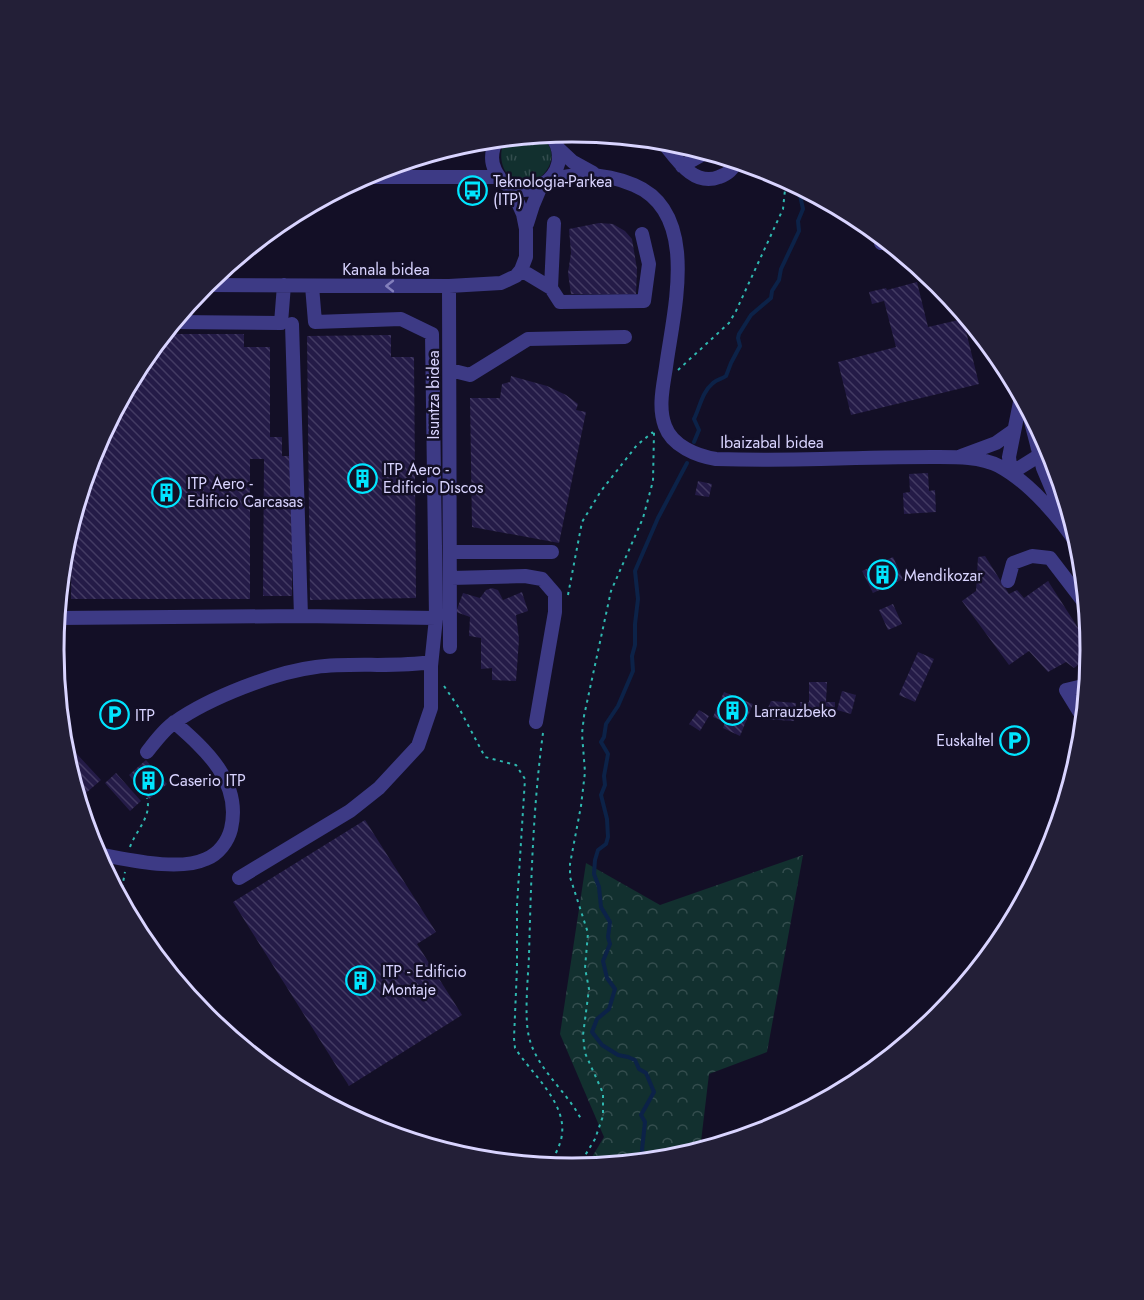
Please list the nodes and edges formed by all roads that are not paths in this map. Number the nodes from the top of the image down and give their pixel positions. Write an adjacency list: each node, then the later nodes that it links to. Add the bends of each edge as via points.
1 (555, 143): 2 (street)
2 (558, 148): 8 (street, via 582,168); 11 (street, via 556,171)
3 (494, 149): 10 (street, via 493,167)
4 (671, 152): 6 (street)
5 (696, 158): 6 (street)
6 (682, 166): 7 (street, via 692,175 710,180)
7 (732, 168)
8 (601, 175): 11 (street, via 575,175); 30 (street, Ibaizabal bidea, via 642,188 668,217 676,238 678,276 659,428 674,440 700,457 716,459)
9 (389, 177): 10 (street)
10 (499, 177): 12 (street)
11 (545, 183): 12 (street, via 531,190); 14 (street)
12 (511, 187): 14 (street)
13 (554, 223): 21 (street)
14 (526, 229): 16 (street, via 526,257)
15 (642, 234): 21 (street, via 649,264 644,301 560,302)
16 (521, 270): 20 (street, Kanala bidea, via 501,283); 21 (street)
17 (219, 285): 18 (street, Kanala bidea)
18 (284, 285): 19 (street, Kanala bidea); 24 (street)
19 (312, 285): 20 (street, Kanala bidea, one-way to 19); 23 (street)
20 (449, 286): 26 (street, Isuntza bidea)
21 (551, 288)
22 (184, 322): 24 (street)
23 (315, 322): 24 (street); 40 (street, via 401,319 432,334)
24 (286, 323): 38 (street)
25 (625, 337): 26 (street, via 528,339 475,379)
26 (450, 370): 33 (street, Isuntza bidea)
27 (1018, 409): 28 (street)
28 (1013, 431): 30 (street, via 996,443); 31 (street)
29 (1041, 455): 31 (street)
30 (958, 457): 31 (street, Ibaizabal bidea, via 984,460)
31 (1011, 473): 32 (street, Ibaizabal bidea)
32 (1064, 528)
33 (450, 552): 34 (street); 35 (street, Isuntza bidea)
34 (552, 552)
35 (451, 578): 41 (street, Isuntza bidea); 46 (street, via 525,576 542,579 555,594)
36 (1008, 581): 37 (street, via 1013,562 1032,556 1050,558)
37 (1076, 592)
38 (301, 616): 39 (street); 40 (street)
39 (66, 618)
40 (436, 618): 42 (street)
41 (450, 647)
42 (431, 662): 45 (street, via 316,667 273,677 214,700); 49 (street, via 431,708 418,746 379,788 350,811)
43 (1078, 687): 44 (street, via 1066,690)
44 (1076, 708)
45 (174, 722): 47 (street); 48 (street, via 202,747 228,783 234,815 229,841 206,859 175,865)
46 (540, 725)
47 (147, 752)
48 (108, 856)
49 (239, 878)

